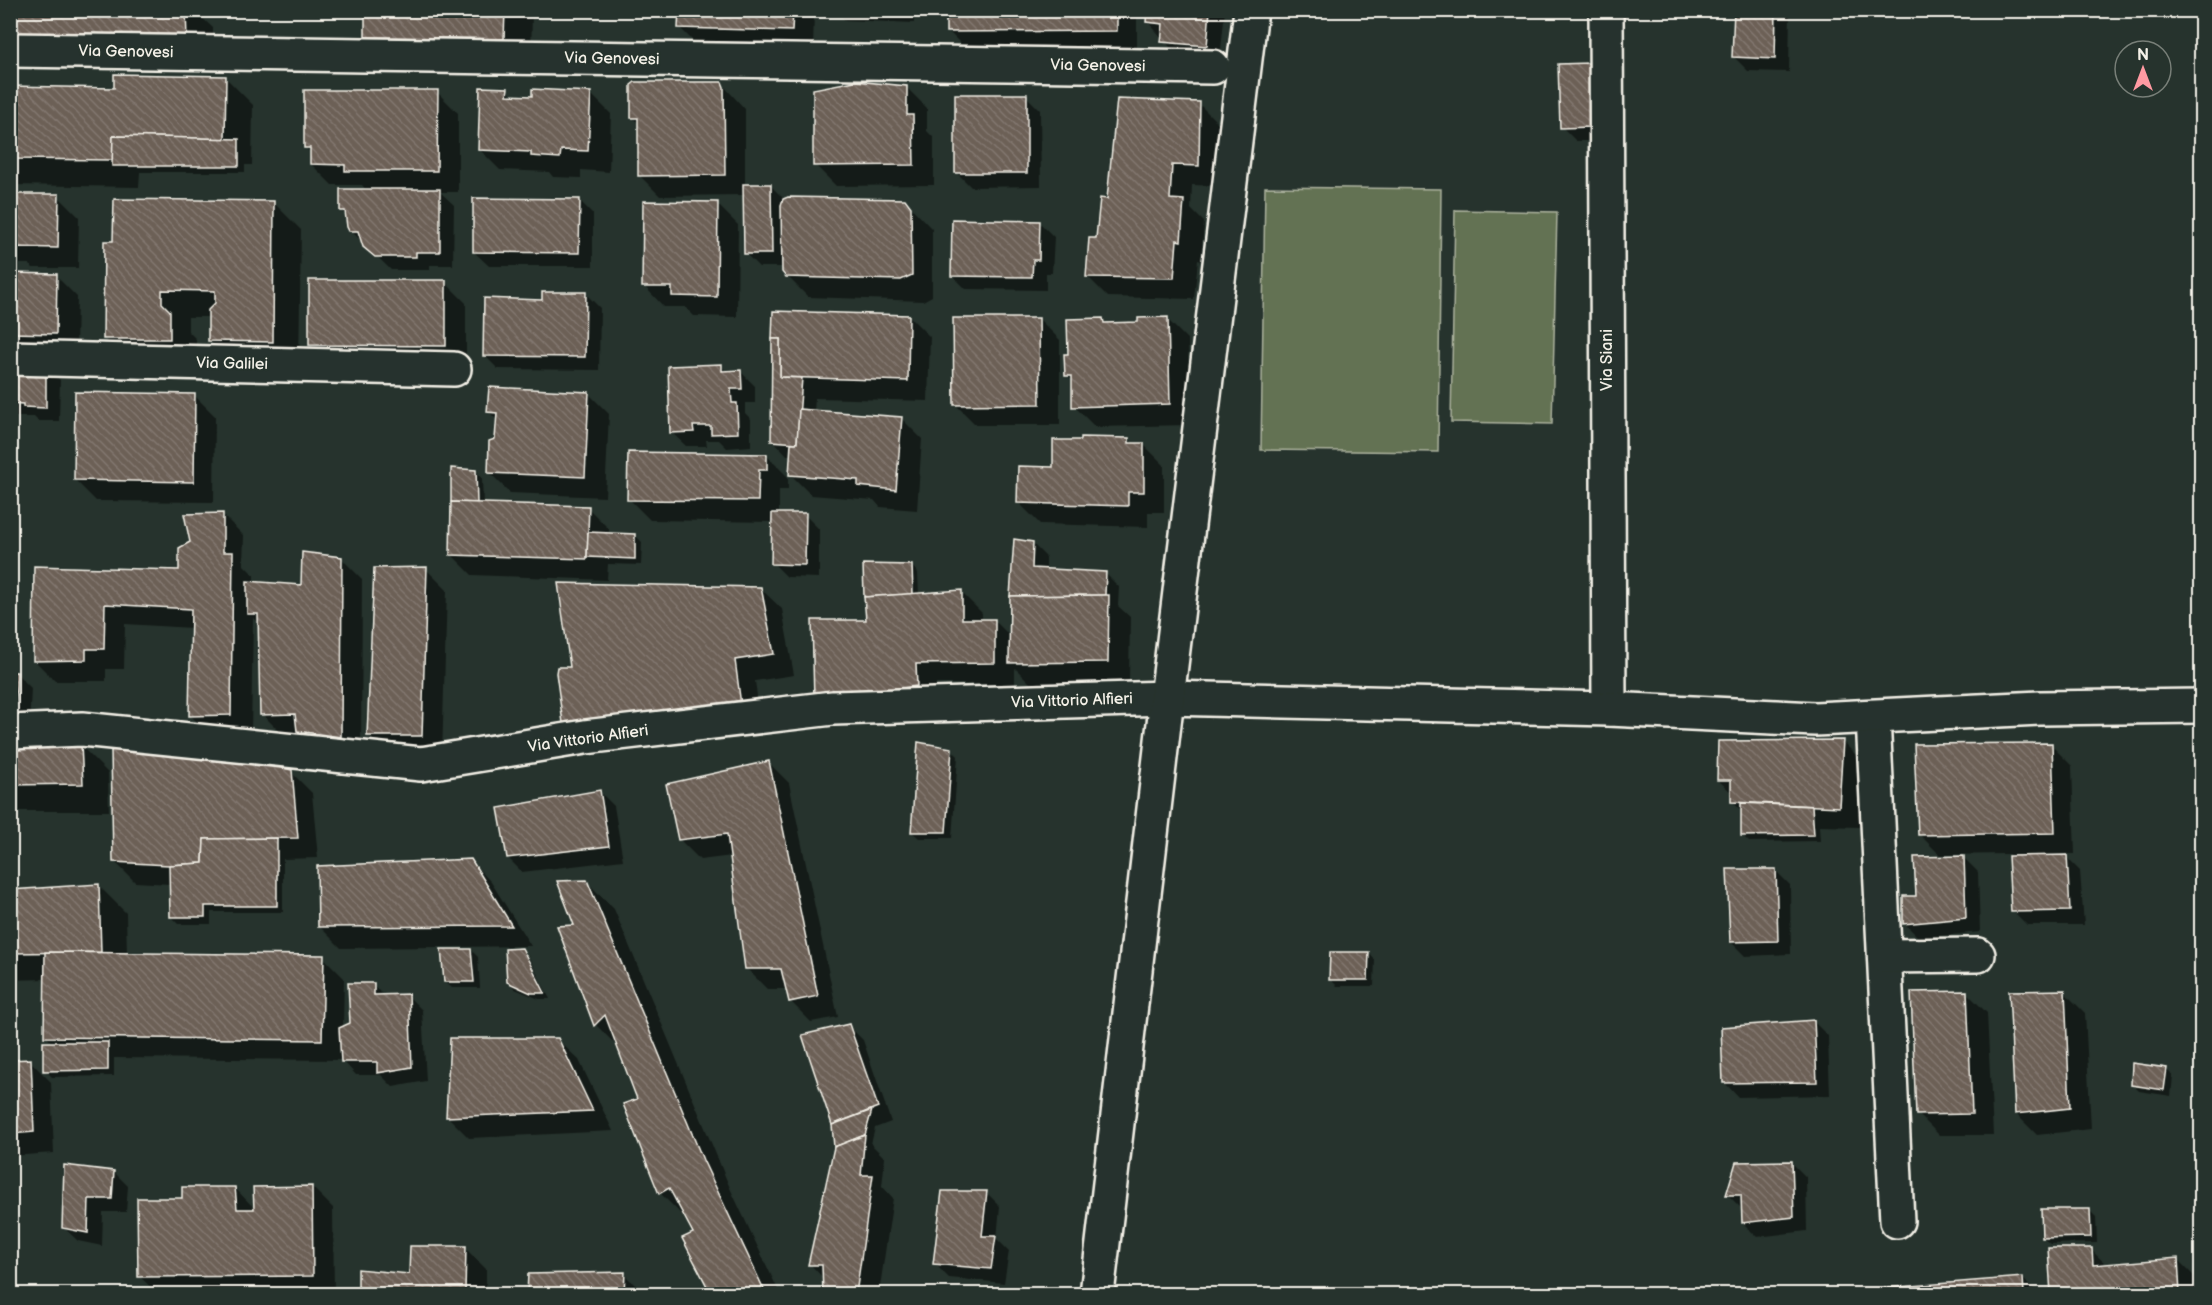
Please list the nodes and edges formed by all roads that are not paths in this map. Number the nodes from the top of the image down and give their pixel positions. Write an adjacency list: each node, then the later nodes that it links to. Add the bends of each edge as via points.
1 (1251, 10): 7 (street)
2 (1605, 10): 9 (street, Via Siani)
3 (10, 50): 4 (street, Via Genovesi)
4 (1213, 67)
5 (10, 358): 6 (street, Via Galilei)
6 (454, 369)
7 (1167, 698): 9 (street, Via Vittorio Alfieri); 11 (street, Via Vittorio Alfieri, via 833,708 585,737 421,764 82,729); 15 (street)
8 (2202, 706): 10 (street, Via Vittorio Alfieri, via 2040,708)
9 (1609, 709): 10 (street, Via Vittorio Alfieri, via 1815,719)
10 (1873, 717): 13 (street)
11 (10, 732)
12 (1978, 955): 13 (street)
13 (1885, 956): 14 (street)
14 (1897, 1221)
15 (1097, 1294)

